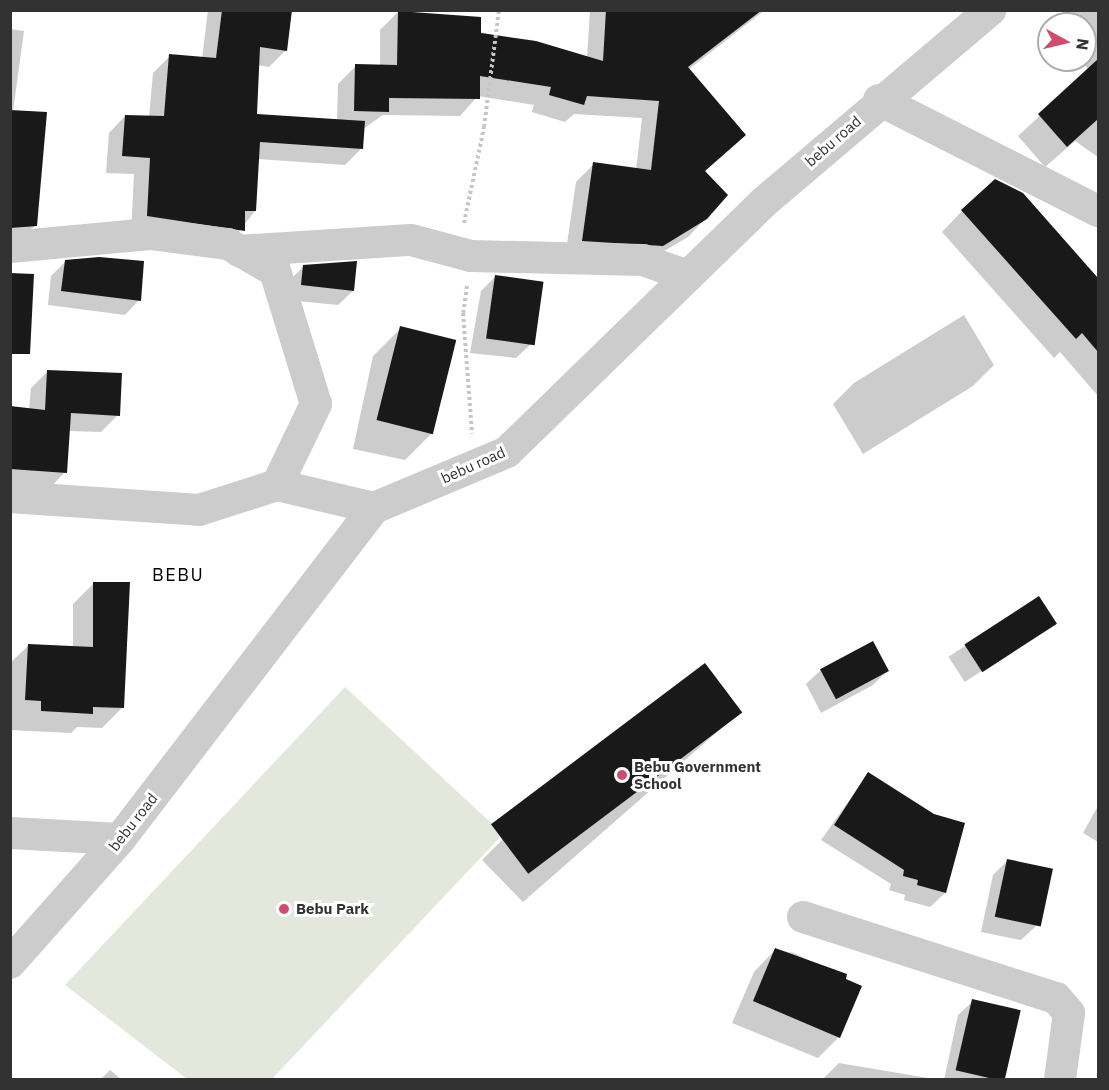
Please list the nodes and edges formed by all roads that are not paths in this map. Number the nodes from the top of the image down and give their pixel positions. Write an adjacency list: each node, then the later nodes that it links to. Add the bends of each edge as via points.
1 (990, 10): 2 (street, bebu road)
2 (879, 100): 3 (street); 6 (street, bebu road)
3 (1098, 211)
4 (10, 247): 5 (street, via 150,234 228,244)
5 (239, 251): 6 (street, via 411,240 471,256 643,260); 7 (street, via 275,271 316,404)
6 (688, 276): 9 (street, bebu road, via 507,452)
7 (277, 485): 8 (street, via 198,510); 9 (street)
8 (10, 497)
9 (374, 508): 11 (street, bebu road)
10 (10, 833): 11 (street)
11 (120, 839): 13 (street, bebu road)
12 (803, 917): 14 (street, via 1056,998 1069,1013)
13 (10, 963)
14 (1060, 1080)

